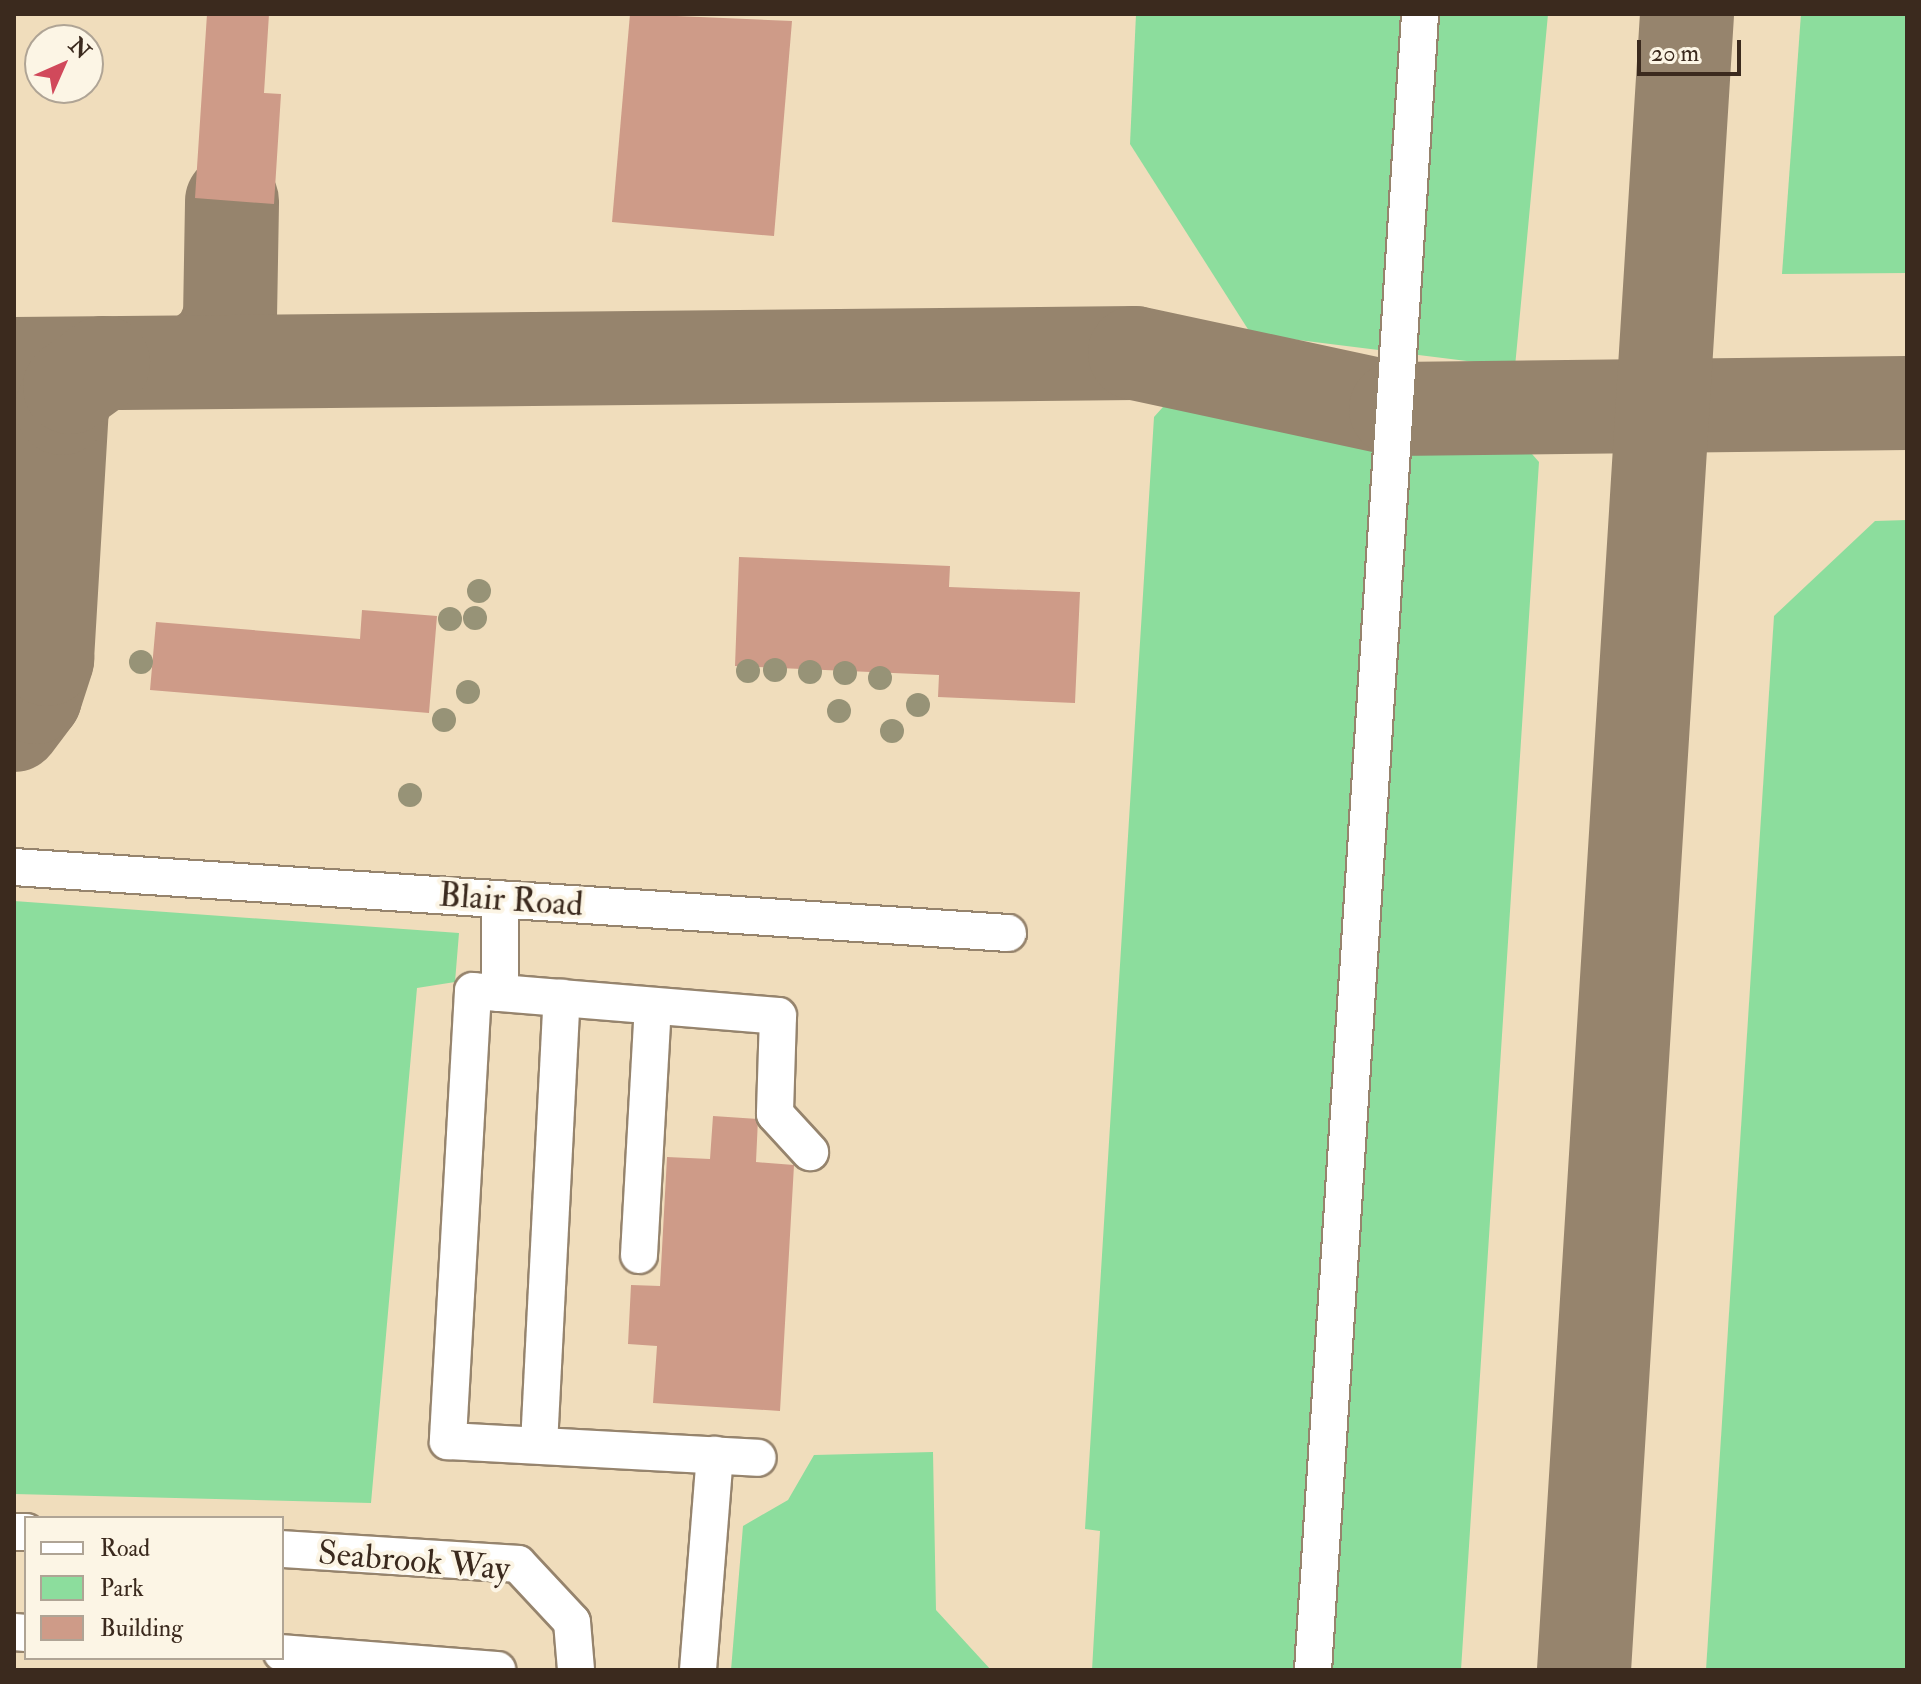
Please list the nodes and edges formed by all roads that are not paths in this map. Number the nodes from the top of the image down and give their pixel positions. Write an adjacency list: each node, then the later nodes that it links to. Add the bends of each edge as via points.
1 (1420, 14): 18 (street)
2 (14, 867): 3 (street, Blair Road)
3 (500, 899): 4 (street, Blair Road); 5 (street)
4 (1008, 933)
5 (500, 993): 6 (street); 10 (street, via 473,991 448,1441)
6 (562, 998): 7 (street); 10 (street)
7 (653, 1006): 8 (street, via 778,1016 775,1114); 9 (street)
8 (810, 1152)
9 (639, 1255)
10 (539, 1445): 11 (street)
11 (715, 1455): 12 (street); 17 (street)
12 (758, 1458)
13 (284, 1549): 16 (street, Seabrook Way, via 518,1564 572,1622)
14 (284, 1653): 15 (street)
15 (497, 1670)
16 (576, 1670)
17 (698, 1670)
18 (1313, 1670)

